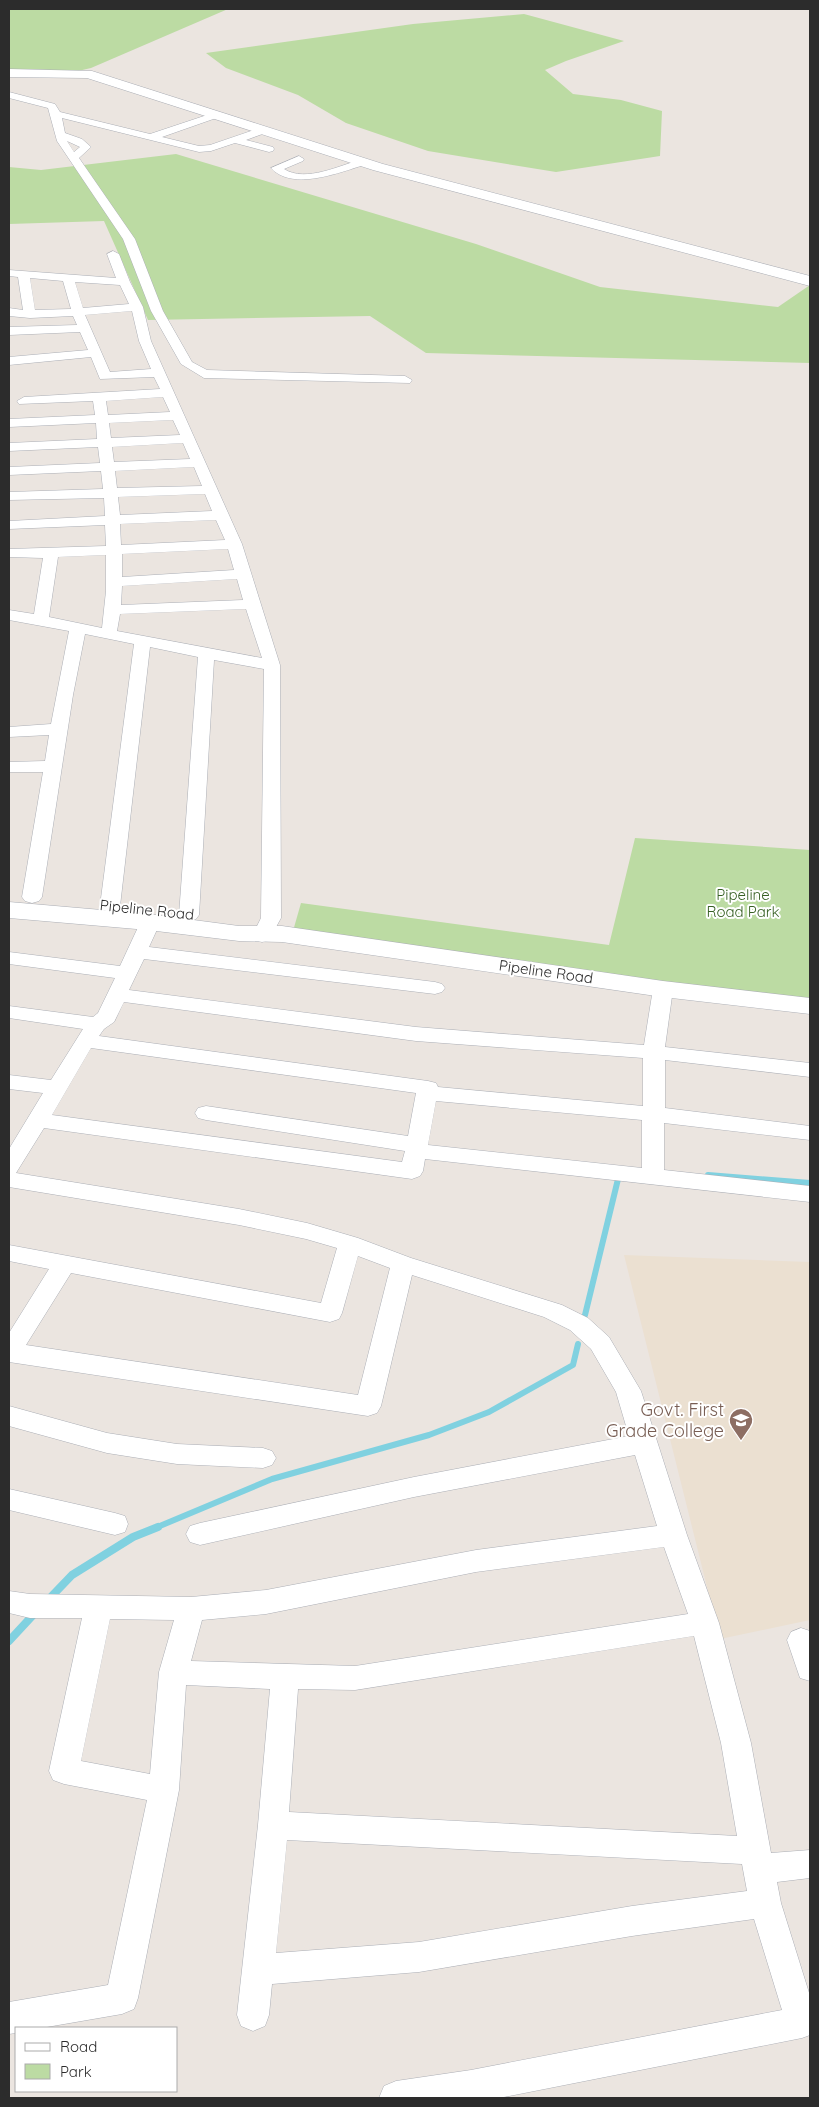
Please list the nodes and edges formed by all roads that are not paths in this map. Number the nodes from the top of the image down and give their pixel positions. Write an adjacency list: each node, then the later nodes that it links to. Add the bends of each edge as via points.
1 (9, 73): 4 (street, via 88,74)
2 (9, 95): 3 (street, via 52,106)
3 (56, 114): 6 (street); 29 (street, via 62,141 129,239 157,311 187,364 204,374)
4 (216, 115): 5 (street); 6 (street)
5 (264, 130): 7 (street); 10 (street)
6 (148, 138): 7 (street, via 199,149)
7 (234, 140): 8 (street)
8 (269, 149)
9 (299, 159): 10 (street, via 276,168 280,172 311,177)
10 (363, 162): 15 (street)
11 (113, 254): 16 (street)
12 (9, 273): 13 (street)
13 (22, 274): 14 (street); 20 (street)
14 (68, 277): 16 (street); 19 (street)
15 (810, 281)
16 (124, 282): 17 (street)
17 (137, 307): 19 (street); 28 (street, via 145,341)
18 (9, 312): 20 (street)
19 (78, 312): 20 (street); 21 (street)
20 (30, 314)
21 (85, 328): 22 (street); 24 (street)
22 (13, 331): 23 (street)
23 (9, 352)
24 (96, 353): 25 (street); 28 (street, via 105,376)
25 (9, 361)
26 (9, 370): 27 (street)
27 (29, 370)
28 (158, 373): 32 (street)
29 (406, 380)
30 (47, 389): 31 (street)
31 (11, 393)
32 (168, 393): 33 (street); 35 (street)
33 (99, 397): 34 (street); 36 (street)
34 (24, 401)
35 (178, 416): 36 (street); 38 (street)
36 (102, 419): 37 (street); 39 (street)
37 (9, 422)
38 (187, 439): 39 (street); 41 (street)
39 (105, 443): 40 (street); 42 (street)
40 (9, 447)
41 (198, 463): 42 (street); 44 (street)
42 (109, 468): 43 (street); 45 (street)
43 (9, 470)
44 (210, 490): 45 (street); 47 (street)
45 (111, 492): 46 (street); 48 (street)
46 (9, 496)
47 (221, 515): 48 (street); 50 (street)
48 (113, 521): 49 (street); 51 (street)
49 (9, 525)
50 (234, 544): 51 (street); 54 (street)
51 (114, 551): 53 (street); 55 (street)
52 (9, 553): 53 (street)
53 (51, 553): 59 (street)
54 (243, 574): 55 (street); 56 (street)
55 (114, 582): 57 (street)
56 (253, 604): 57 (street); 64 (street)
57 (111, 610): 61 (street)
58 (9, 615): 59 (street)
59 (41, 620): 60 (street)
60 (78, 628): 61 (street); 65 (street)
61 (109, 634): 62 (street)
62 (142, 642): 63 (street); 70 (street)
63 (206, 654): 64 (street); 72 (street)
64 (272, 665): 74 (street)
65 (58, 730): 66 (street); 67 (street)
66 (9, 732)
67 (53, 766): 68 (street); 69 (street, via 42,850)
68 (9, 767)
69 (20, 895): 70 (street, Pipeline Road)
70 (110, 906): 72 (street, Pipeline Road)
71 (9, 910): 73 (street, Pipeline Road)
72 (189, 915): 74 (street, Pipeline Road)
73 (150, 923): 74 (street, Pipeline Road); 75 (street)
74 (271, 932): 79 (street, Pipeline Road)
75 (137, 952): 77 (street); 78 (street)
76 (9, 958): 77 (street)
77 (127, 973): 80 (street)
78 (435, 988)
79 (663, 989): 81 (street, Pipeline Road); 84 (street)
80 (117, 995): 83 (street, via 107,1017); 84 (street, via 416,1034)
81 (810, 1006)
82 (9, 1012): 83 (street)
83 (91, 1033): 87 (street); 88 (street, via 428,1088)
84 (654, 1052): 85 (street); 90 (street)
85 (810, 1070)
86 (9, 1082): 87 (street)
87 (58, 1088): 91 (street)
88 (427, 1093): 90 (street); 93 (street)
89 (206, 1113): 93 (street)
90 (652, 1114): 92 (street); 95 (street)
91 (38, 1120): 93 (street, via 412,1171); 94 (street)
92 (810, 1133)
93 (416, 1148): 95 (street)
94 (9, 1167)
95 (652, 1176): 97 (street)
96 (9, 1179): 98 (street, via 264,1222)
97 (810, 1194)
98 (350, 1244): 100 (street, via 330,1313); 101 (street)
99 (9, 1253): 100 (street)
100 (64, 1264): 102 (street)
101 (403, 1264): 102 (street, via 368,1406); 104 (street, via 553,1311 579,1324 600,1343 628,1390)
102 (9, 1352)
103 (9, 1416): 105 (street, via 108,1443 177,1454)
104 (645, 1443): 108 (street, via 414,1487); 109 (street)
105 (263, 1458)
106 (9, 1499): 107 (street)
107 (115, 1524)
108 (200, 1534)
109 (673, 1535): 112 (street, via 476,1560 266,1602); 113 (street)
110 (31, 1605): 111 (street)
111 (98, 1608): 112 (street); 118 (street, via 64,1771)
112 (191, 1609): 116 (street)
113 (705, 1622): 117 (street, via 355,1678); 120 (street, via 736,1743)
114 (801, 1640): 115 (street)
115 (810, 1669)
116 (173, 1672): 117 (street); 118 (street)
117 (285, 1677): 119 (street)
118 (164, 1790): 125 (street, via 122,1998)
119 (273, 1825): 120 (street); 123 (street)
120 (757, 1860): 121 (street); 122 (street)
121 (810, 1864)
122 (764, 1903): 123 (street, via 632,1921 419,1957); 126 (street, via 802,2022)
123 (258, 1970): 124 (street)
124 (253, 2015)
125 (9, 2018)
126 (410, 2097)

